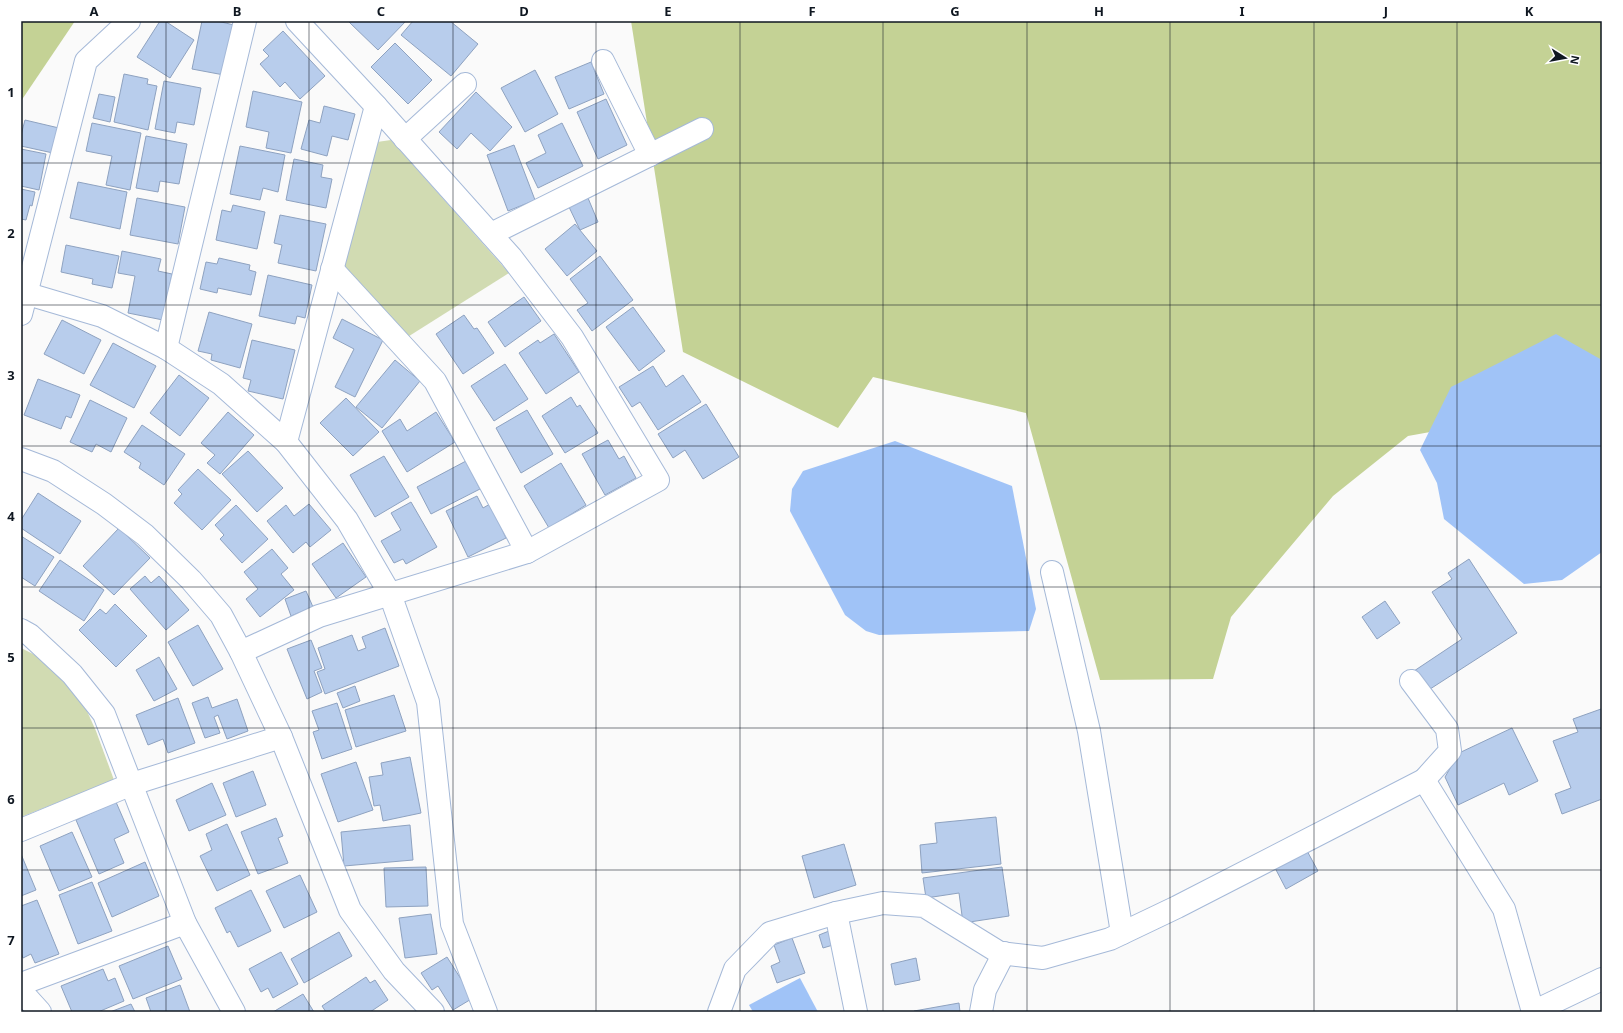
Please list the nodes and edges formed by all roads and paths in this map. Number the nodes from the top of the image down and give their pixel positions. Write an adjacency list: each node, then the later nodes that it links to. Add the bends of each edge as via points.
1 (129, 21): 12 (street, via 86,62)
2 (245, 21): 14 (street)
3 (297, 21): 6 (street)
4 (603, 61): 9 (street)
5 (465, 84): 8 (street)
6 (376, 106): 8 (street); 11 (street)
7 (702, 129): 9 (street)
8 (406, 139): 10 (street)
9 (650, 155): 10 (street)
10 (491, 234): 17 (street, via 572,337 658,480)
11 (332, 269): 15 (street); 17 (street, via 435,381)
12 (24, 292): 13 (street); 14 (street, via 102,316)
13 (21, 314)
14 (166, 348): 15 (street, via 220,384)
15 (286, 442): 19 (street, via 347,520)
16 (21, 459): 21 (street, via 53,471 104,504 145,535 191,580 221,615)
17 (527, 552): 19 (street)
18 (1052, 572): 29 (street, via 1089,731)
19 (390, 594): 21 (street, via 319,616); 37 (street, via 428,702 452,924)
20 (21, 630): 25 (street, via 30,635 72,674 104,714)
21 (241, 652): 23 (street)
22 (1411, 681): 24 (street, via 1447,729 1450,751)
23 (281, 737): 25 (street); 36 (street, via 350,910 394,972)
24 (1424, 780): 29 (street); 41 (street, via 1504,909)
25 (132, 784): 26 (street); 28 (street)
26 (21, 830)
27 (836, 912): 30 (street, via 883,903 924,906 1000,953); 38 (street, via 770,932 735,969); 39 (street)
28 (185, 924): 32 (street); 35 (street)
29 (1122, 933): 30 (street, via 1110,939 1043,958)
30 (1004, 953): 40 (street, via 985,990)
31 (1602, 979): 41 (street)
32 (21, 984)
33 (21, 991): 34 (street)
34 (40, 1012)
35 (234, 1012)
36 (433, 1012)
37 (486, 1012)
38 (719, 1012)
39 (856, 1012)
40 (981, 1012)
41 (1533, 1012)

